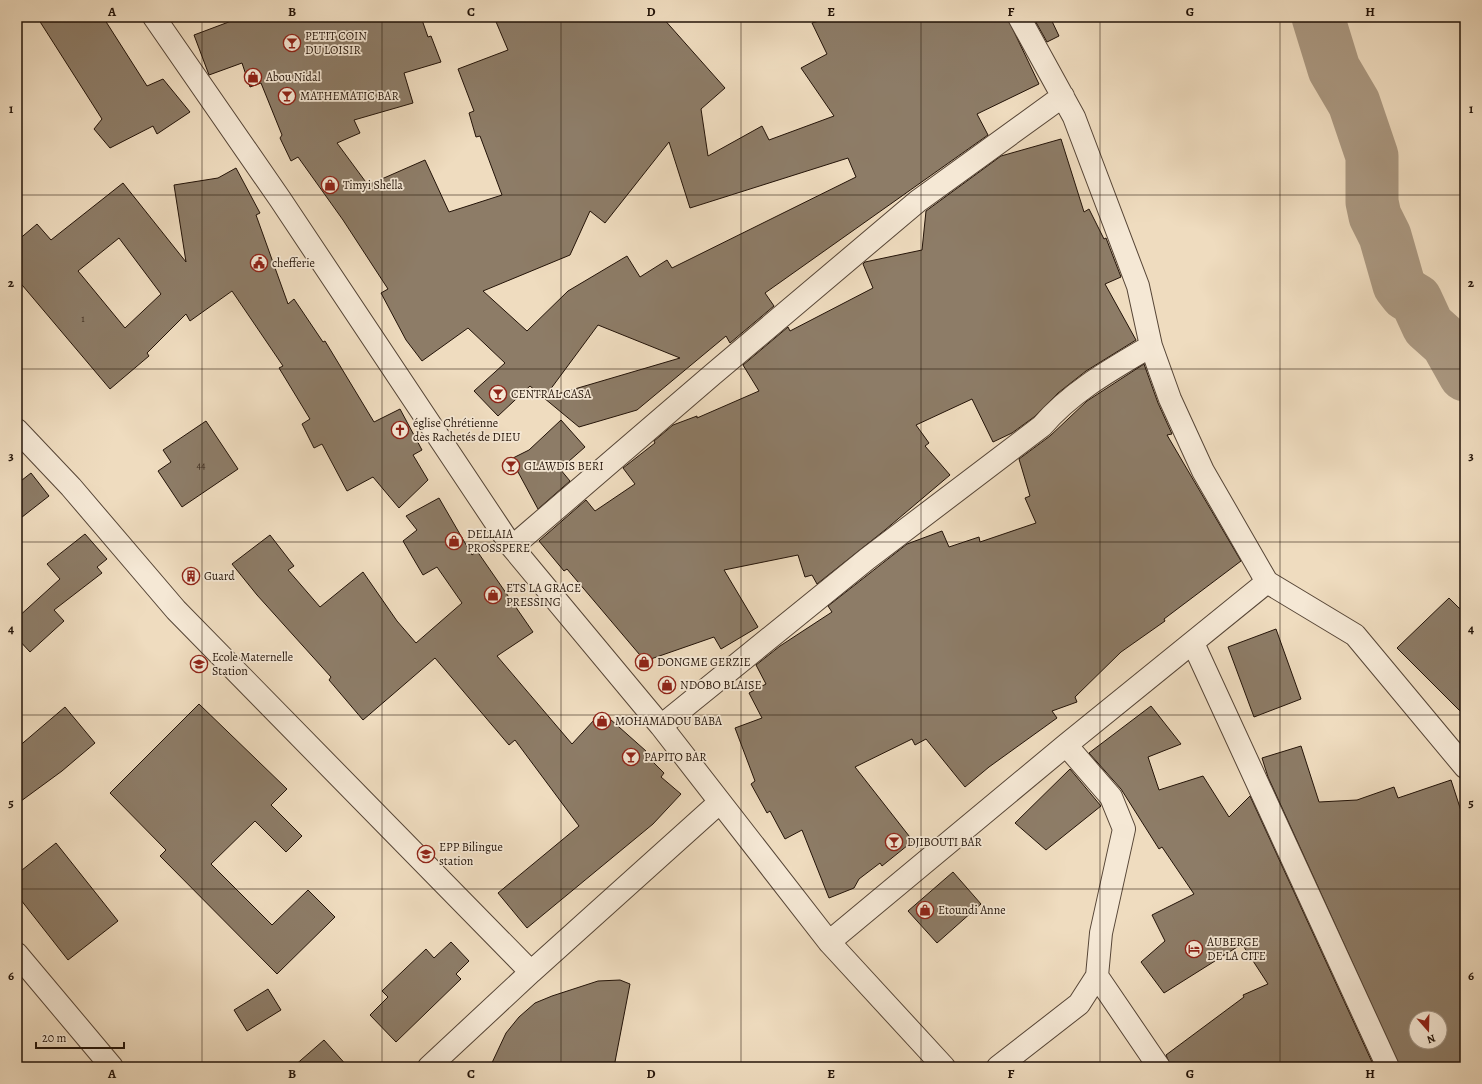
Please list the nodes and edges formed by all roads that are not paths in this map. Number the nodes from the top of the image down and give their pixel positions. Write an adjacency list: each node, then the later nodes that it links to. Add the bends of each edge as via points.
1 (154, 17): 6 (street, via 280,199)
2 (1018, 17): 3 (street)
3 (1063, 96): 4 (street, via 1074,117 1138,286); 6 (street, via 918,201)
4 (1151, 346): 7 (street, via 1170,399 1203,471); 9 (street, via 1100,376 1056,409 1042,426 868,559)
5 (17, 430): 15 (street, via 176,610)
6 (512, 547): 9 (street)
7 (1267, 582): 8 (street); 11 (street, via 1355,635)
8 (1193, 643): 10 (street); 22 (street)
9 (661, 726): 12 (street)
10 (1066, 745): 13 (street); 16 (street, via 1110,797 1124,829 1101,933)
11 (1465, 767)
12 (720, 802): 13 (street); 15 (street)
13 (829, 942): 19 (street)
14 (17, 954): 17 (street)
15 (531, 972): 18 (street)
16 (1098, 976): 20 (street, via 1079,1004); 21 (street)
17 (112, 1067)
18 (429, 1067)
19 (944, 1067)
20 (998, 1067)
21 (1159, 1067)
22 (1388, 1067)

